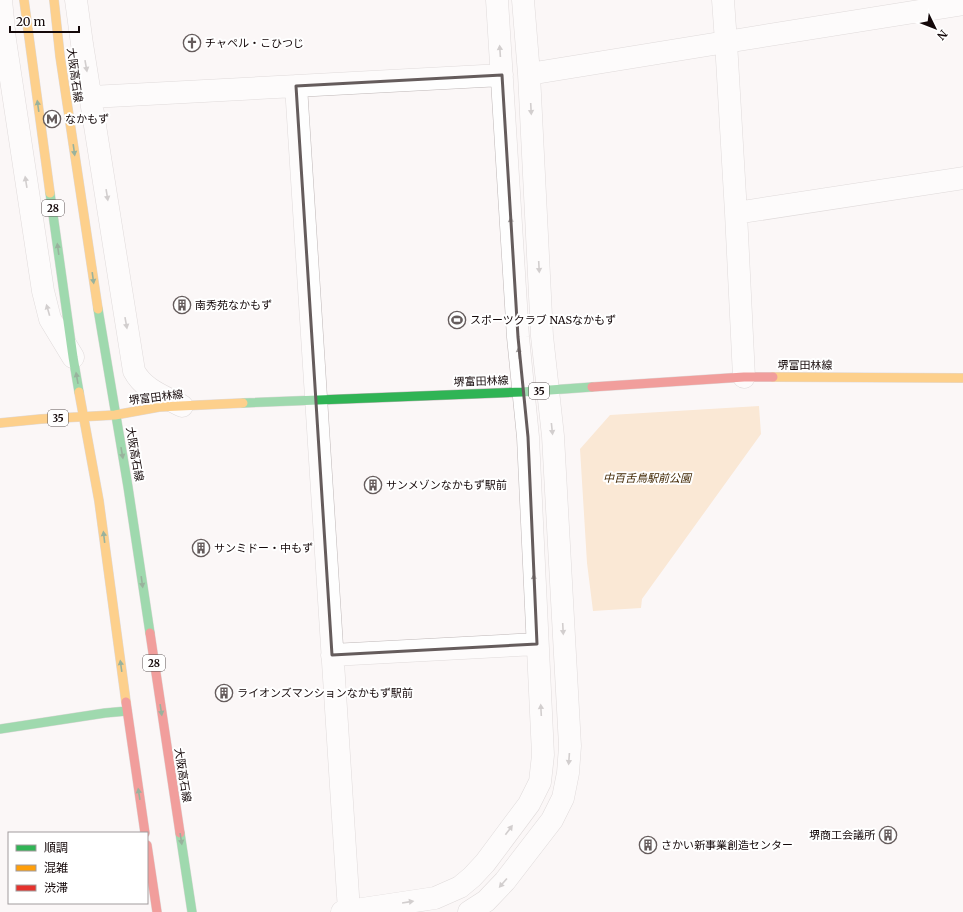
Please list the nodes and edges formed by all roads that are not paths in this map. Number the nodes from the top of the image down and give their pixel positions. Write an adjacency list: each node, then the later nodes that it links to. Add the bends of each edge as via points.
1 (0, 0): 16 (street, one-way to 1, via 50,319 43,291)
2 (24, 0): 16 (main road, 28, one-way to 2)
3 (54, 0): 23 (main road, 大阪高石線 / 28, one-way to 23, via 74,150)
4 (76, 0): 13 (street, one-way to 13)
5 (496, 0): 11 (street, one-way to 5)
6 (523, 0): 10 (street)
7 (723, 0): 9 (street)
8 (963, 4): 9 (street)
9 (726, 42): 10 (street); 15 (street)
10 (529, 74): 19 (street, one-way to 19, via 542,336)
11 (502, 75): 12 (street); 20 (street, one-way to 11)
12 (296, 86): 13 (street); 21 (street)
13 (91, 97): 22 (street, one-way to 22, via 134,371 148,388)
14 (963, 178): 15 (street)
15 (736, 213): 17 (street)
16 (73, 356): 24 (main road, 28, one-way to 16)
17 (744, 377): 18 (main road, 堺富田林線 / 35); 19 (main road, 堺富田林線 / 35)
18 (963, 378)
19 (548, 390): 20 (main road, 堺富田林線 / 35); 36 (street, one-way to 36, via 570,746 568,773 563,798 552,820 505,881 486,901)
20 (522, 392): 21 (main road, 堺富田林線 / 35); 26 (street, one-way to 20, via 528,437)
21 (316, 399): 22 (main road, 堺富田林線 / 35); 27 (street)
22 (182, 406): 23 (main road, 堺富田林線 / 35, via 159,407)
23 (115, 415): 24 (main road, 堺富田林線 / 35); 34 (main road, 大阪高石線 / 28, one-way to 34)
24 (84, 416): 25 (main road, 堺富田林線 / 35); 28 (main road, 28, one-way to 24, via 99,501)
25 (0, 423)
26 (537, 644): 27 (street); 32 (street, one-way to 26, via 476,873 529,804 540,782 543,755)
27 (332, 655): 35 (street)
28 (127, 711): 29 (main road); 30 (main road, 28, one-way to 28)
29 (0, 729)
30 (145, 832)
31 (148, 852): 33 (main road)
32 (436, 905): 35 (street, one-way to 32)
33 (157, 912)
34 (192, 912)
35 (345, 912)
36 (469, 912)

